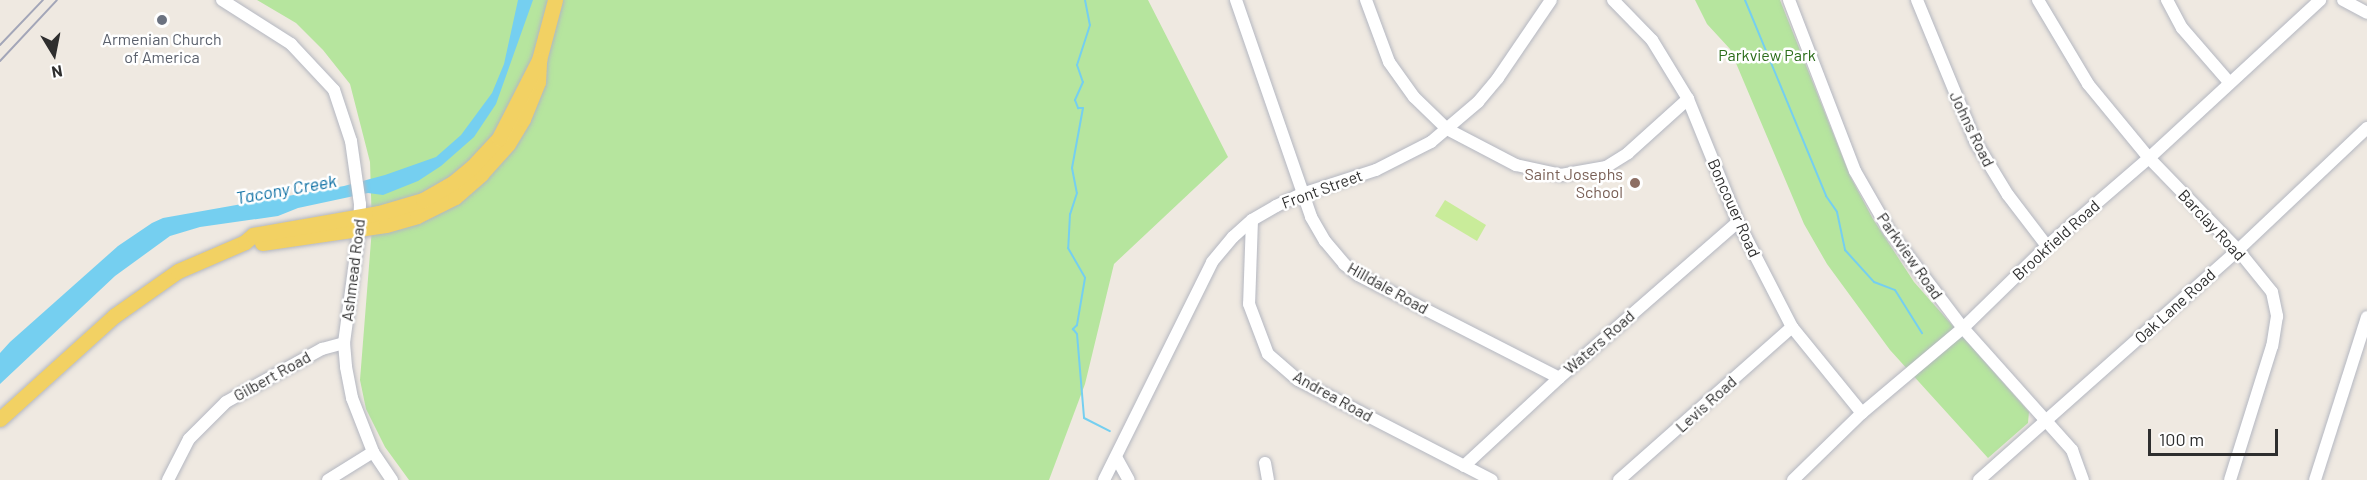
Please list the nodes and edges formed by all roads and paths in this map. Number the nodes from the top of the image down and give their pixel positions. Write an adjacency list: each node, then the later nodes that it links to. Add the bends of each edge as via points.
1 (222, 0): 21 (street, Ashmead Road, via 298,50 334,90 351,141)
2 (555, 0): 14 (main road)
3 (1236, 0): 20 (street, Hilldale Road)
4 (1366, 0): 18 (street, via 1389,62 1414,97)
5 (1551, 0): 18 (street, Front Street, via 1498,78)
6 (1613, 0): 16 (street, Boncouer Road, via 1652,40)
7 (1789, 0): 28 (street, Parkview Road, via 1860,181 1907,257)
8 (1917, 0): 24 (street, Johns Road, via 1975,141 2008,195)
9 (2038, 0): 19 (street, Barclay Road, via 2088,84)
10 (2167, 0): 15 (street, via 2182,27)
11 (2320, 0): 15 (street, Brookfield Road)
12 (2343, 0): 13 (street)
13 (2367, 13)
14 (539, 60): 21 (main road, via 499,138 464,174 423,200); 21 (main road, via 538,82 524,119 482,174 455,197 417,216)
15 (2229, 82): 19 (street, Brookfield Road)
16 (1688, 99): 18 (street, via 1628,153 1606,167 1585,172 1547,173 1516,165); 23 (street, Boncouer Road)
17 (2367, 128): 25 (street, Oak Lane Road)
18 (1447, 129): 20 (street, Front Street, via 1431,142 1376,170)
19 (2149, 158): 24 (street, Brookfield Road); 25 (street, Barclay Road)
20 (1302, 194): 22 (street, Front Street); 30 (street, Hilldale Road, via 1324,241 1358,275)
21 (360, 216): 29 (street, Ashmead Road); 32 (main road, via 257,244 245,242 204,258 156,285 114,316)
22 (1252, 220): 35 (street, Front Street, via 1212,262); 37 (street, Andrea Road, via 1249,304 1268,354 1298,380)
23 (1738, 222): 27 (street, Boncouer Road); 30 (street, Waters Road)
24 (2047, 246): 28 (street, Brookfield Road)
25 (2238, 250): 33 (street, Oak Lane Road); 49 (street, Barclay Road, via 2272,292 2277,316 2272,346)
26 (2367, 317): 50 (street)
27 (1792, 327): 31 (street, Boncouer Road); 45 (street, Levis Road)
28 (1963, 328): 31 (street, Brookfield Road); 33 (street, Parkview Road)
29 (344, 343): 34 (street, Ashmead Road, via 352,398); 38 (street, Gilbert Road, via 322,349 226,402 189,439)
30 (1559, 378): 37 (street, Waters Road)
31 (1862, 413): 46 (street, Brookfield Road)
32 (0, 419)
33 (2047, 420): 47 (street, Oak Lane Road); 48 (street, Parkview Road, via 2072,450)
34 (372, 452): 39 (street); 40 (street, Ashmead Road)
35 (1116, 457): 41 (street, Front Street); 42 (street)
36 (1265, 463): 43 (street)
37 (1464, 466): 44 (street, Andrea Road)
38 (168, 480)
39 (328, 480)
40 (392, 480)
41 (1104, 480)
42 (1129, 480)
43 (1269, 480)
44 (1492, 480)
45 (1619, 480)
46 (1793, 480)
47 (1979, 480)
48 (2083, 480)
49 (2230, 480)
50 (2316, 480)

